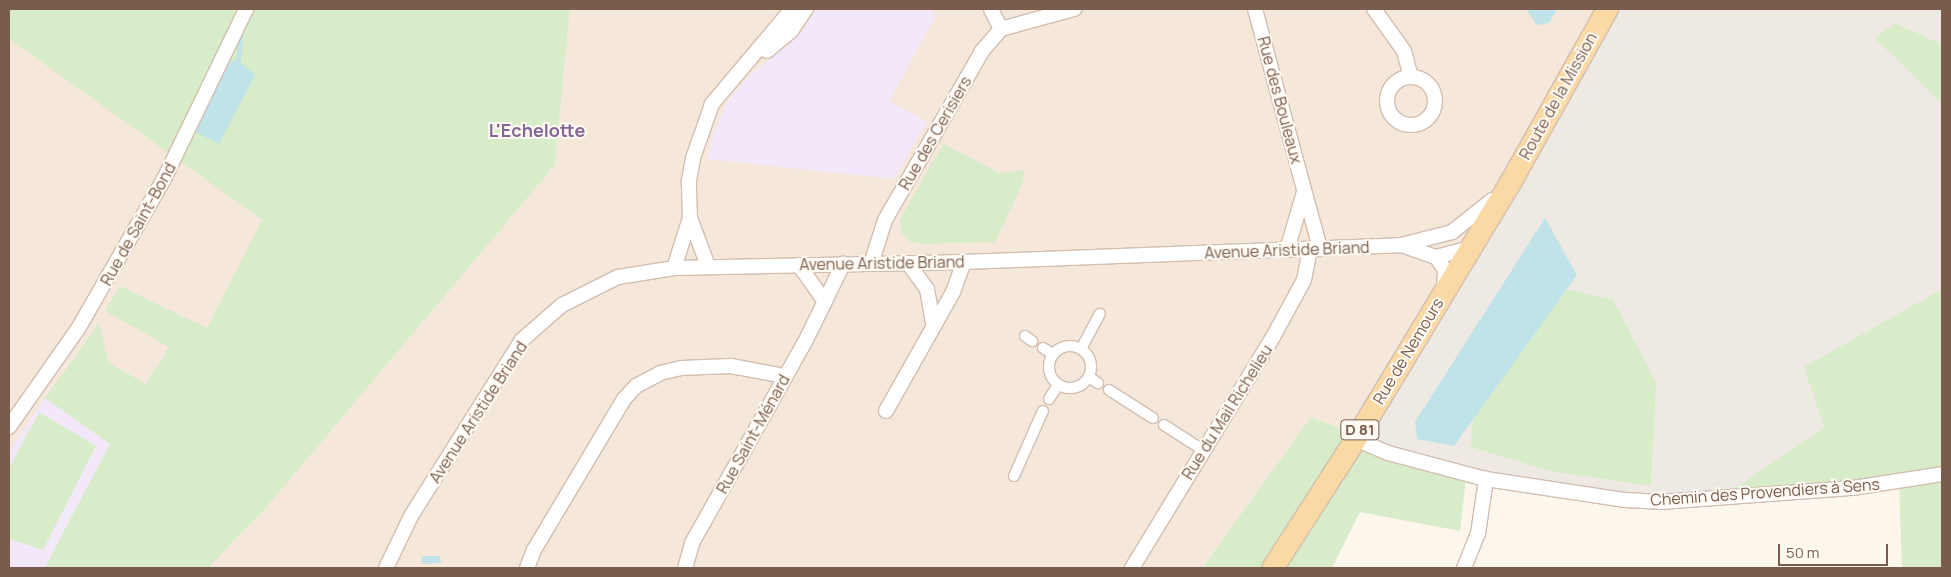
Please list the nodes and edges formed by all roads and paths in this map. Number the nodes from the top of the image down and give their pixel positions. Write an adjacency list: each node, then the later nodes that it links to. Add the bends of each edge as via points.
1 (246, 9): 43 (street, Rue de Saint-Bond, via 164,179 78,329)
2 (792, 9): 10 (street)
3 (806, 9): 10 (street, via 791,31)
4 (991, 9): 9 (street)
5 (1074, 9): 9 (street)
6 (1255, 9): 13 (street, Rue des Bouleaux)
7 (1374, 9): 11 (street, via 1404,51)
8 (1607, 9): 12 (main road, Route de la Mission / D 81)
9 (1001, 29): 24 (street, Rue des Cerisiers, via 982,51 885,220)
10 (746, 65): 14 (street, via 723,88 703,124 689,181)
11 (1411, 77)
12 (1509, 184): 15 (street, Avenue Aristide Briand, via 1475,217); 17 (main road, Rue de Nemours / D 81)
13 (1304, 192): 18 (street); 19 (street, Rue des Bouleaux)
14 (690, 218): 26 (street); 27 (street)
15 (1452, 232): 16 (street, Avenue Aristide Briand); 17 (street)
16 (1401, 245): 19 (street, Avenue Aristide Briand); 20 (street)
17 (1470, 248): 20 (street); 28 (main road, Rue de Nemours / D 81)
18 (1288, 250): 19 (street, Avenue Aristide Briand); 21 (street, Avenue Aristide Briand)
19 (1315, 250): 45 (street, Rue du Mail Richelieu, via 1304,280)
20 (1436, 257): 28 (street, via 1445,270)
21 (964, 262): 22 (street, Avenue Aristide Briand); 31 (street, via 953,292)
22 (908, 263): 24 (street, Avenue Aristide Briand); 31 (street, via 926,289)
23 (843, 264): 24 (street, Avenue Aristide Briand); 25 (street, Avenue Aristide Briand); 29 (street, Rue Saint-Ménard)
24 (871, 264)
25 (799, 265): 26 (street, Avenue Aristide Briand); 29 (street)
26 (708, 266): 27 (street, Avenue Aristide Briand)
27 (674, 268): 49 (street, Avenue Aristide Briand, via 618,277 589,289 540,322 522,340 411,516)
28 (1444, 290): 44 (main road, Rue de Nemours / D 81)
29 (825, 302): 35 (street, Rue Saint-Ménard)
30 (1100, 314): 33 (street)
31 (933, 324): 39 (street)
32 (1043, 348): 34 (street)
33 (1081, 349): 34 (street, via 1069,346); 36 (street, via 1090,358 1094,380 1072,389)
34 (1053, 354): 36 (street, via 1049,367)
35 (785, 376): 50 (street, via 731,366 682,368 660,372 636,386 619,407 534,550); 51 (street, Rue Saint-Ménard, via 692,543)
36 (1058, 385): 38 (street)
37 (1109, 390): 41 (street)
38 (1049, 399)
39 (886, 411)
40 (1043, 411): 47 (street)
41 (1153, 418)
42 (1164, 425): 45 (street)
43 (9, 427)
44 (1355, 439): 48 (street, Chemin des Provendiers à Sens, via 1388,453); 53 (main road, Rue de Nemours / D 81)
45 (1203, 450): 52 (street, Rue du Mail Richelieu)
46 (1942, 474): 48 (street, Chemin des Provendiers à Sens, via 1853,488 1661,502 1616,499)
47 (1014, 476)
48 (1486, 479): 54 (street, via 1478,534)
49 (386, 568)
50 (527, 568)
51 (685, 568)
52 (1132, 568)
53 (1272, 568)
54 (1464, 568)

